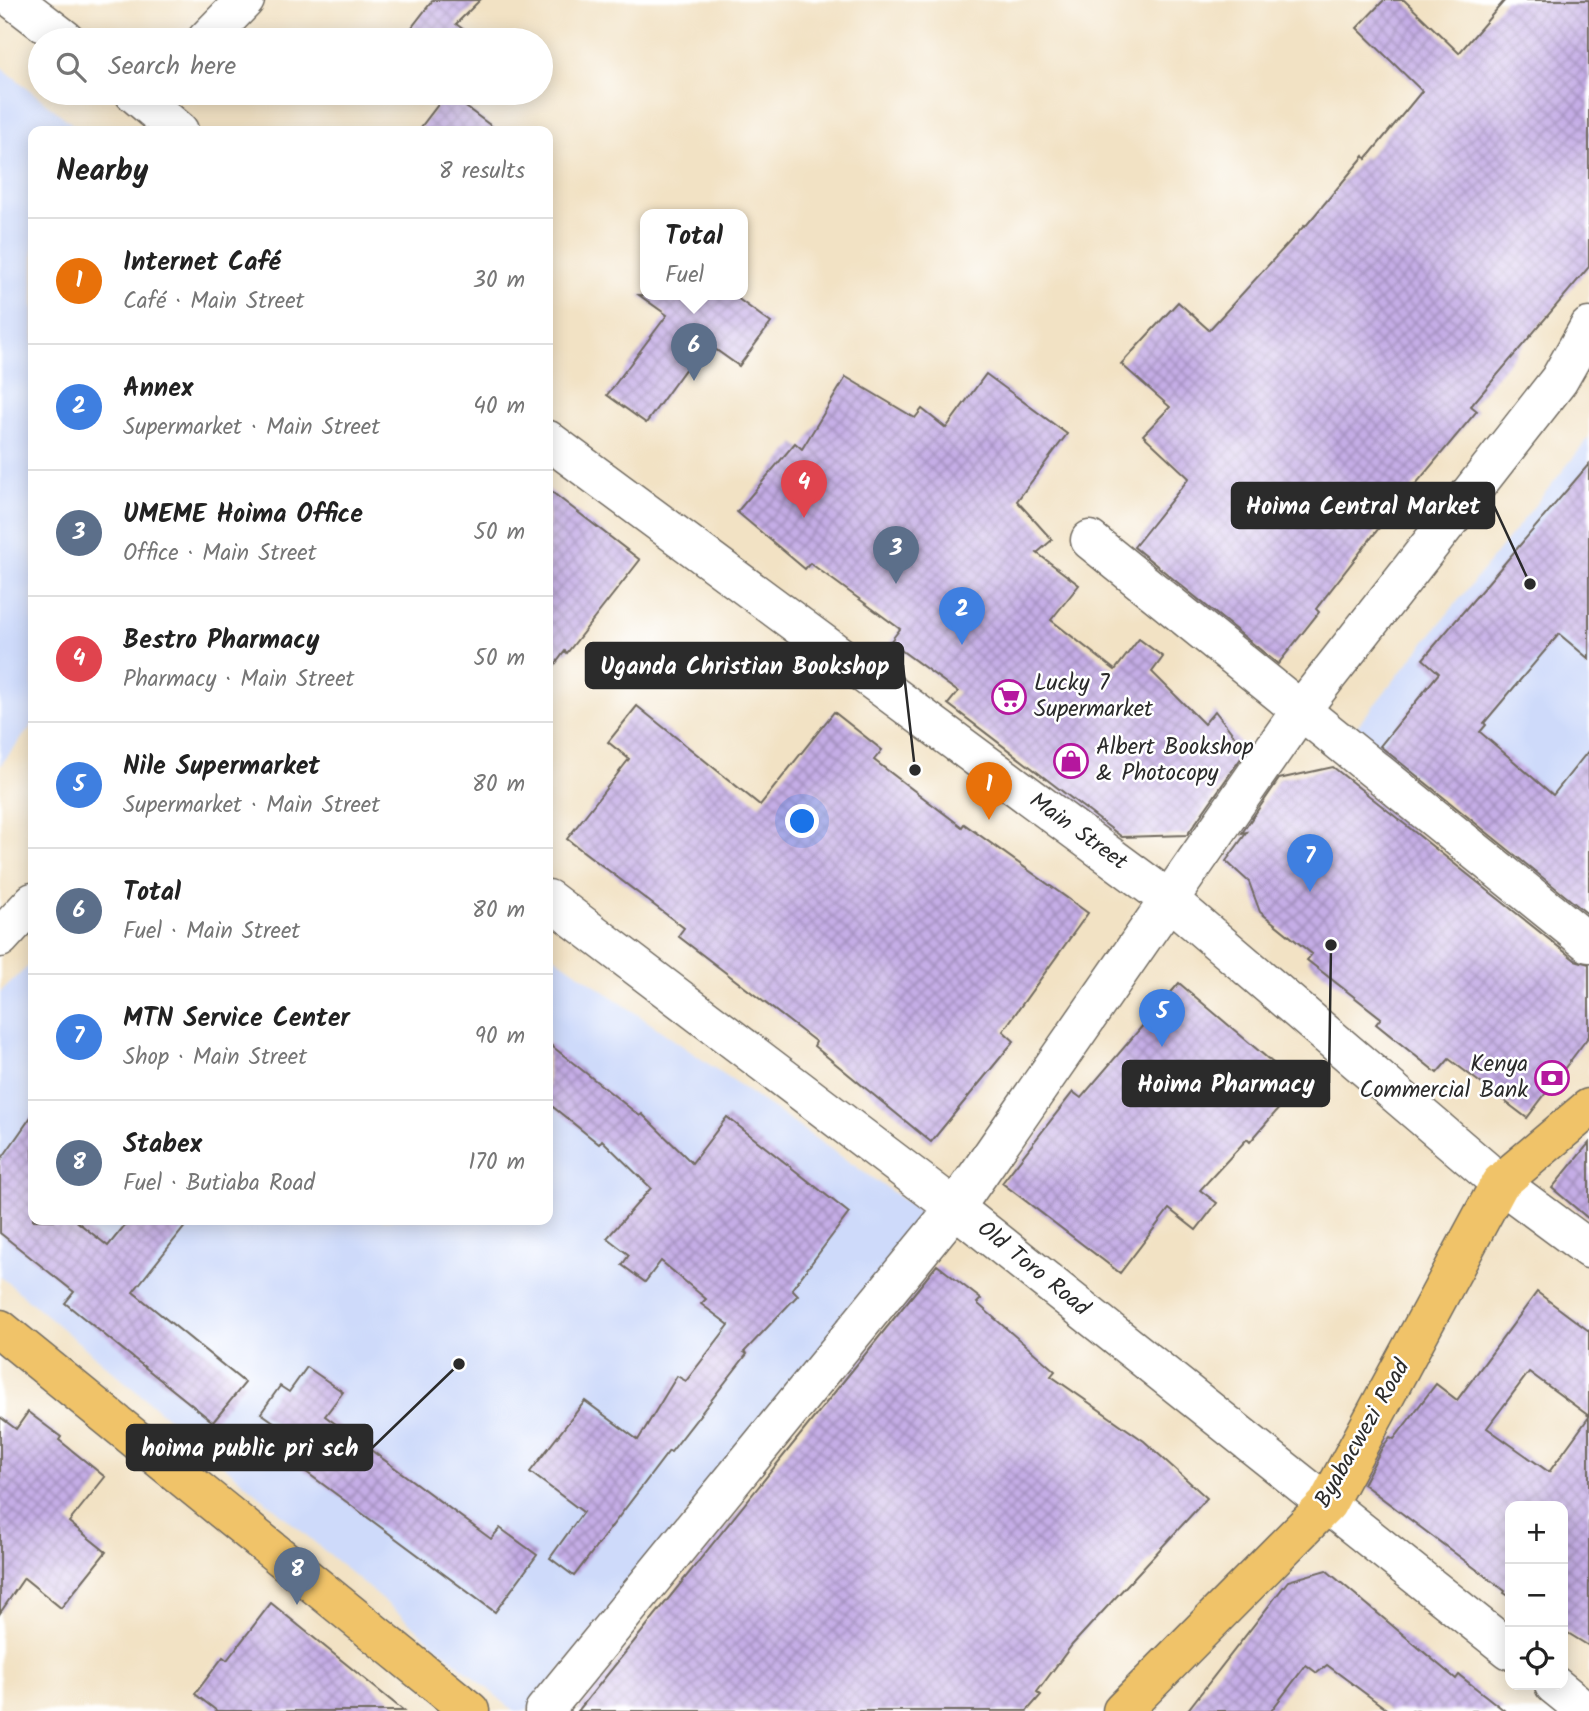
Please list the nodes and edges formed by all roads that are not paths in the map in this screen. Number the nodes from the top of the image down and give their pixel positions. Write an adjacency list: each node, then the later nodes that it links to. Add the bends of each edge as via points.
1 (13, 0): 3 (street)
2 (245, 0): 4 (street)
3 (50, 28)
4 (218, 28)
5 (153, 105): 6 (street)
6 (175, 126)
7 (1589, 327): 10 (street, via 1559,380)
8 (553, 444): 11 (street, Main Street)
9 (1090, 540): 10 (street)
10 (1300, 711): 11 (street); 15 (street)
11 (1168, 898): 17 (street, Main Street); 18 (street)
12 (553, 903): 18 (street, Old Toro Road)
13 (28, 907): 14 (street)
14 (0, 938)
15 (1589, 943)
16 (1589, 1108): 17 (main road)
17 (1500, 1183): 19 (street, Main Street); 21 (main road, Byabacwezi Road)
18 (955, 1208): 21 (street, Old Toro Road); 25 (street)
19 (1589, 1249)
20 (0, 1328): 24 (main road)
21 (1327, 1504): 22 (street, Old Toro Road); 26 (main road, Byabacwezi Road)
22 (1505, 1646)
23 (1560, 1690): 27 (street)
24 (470, 1711)
25 (544, 1711)
26 (1122, 1711)
27 (1587, 1711)

